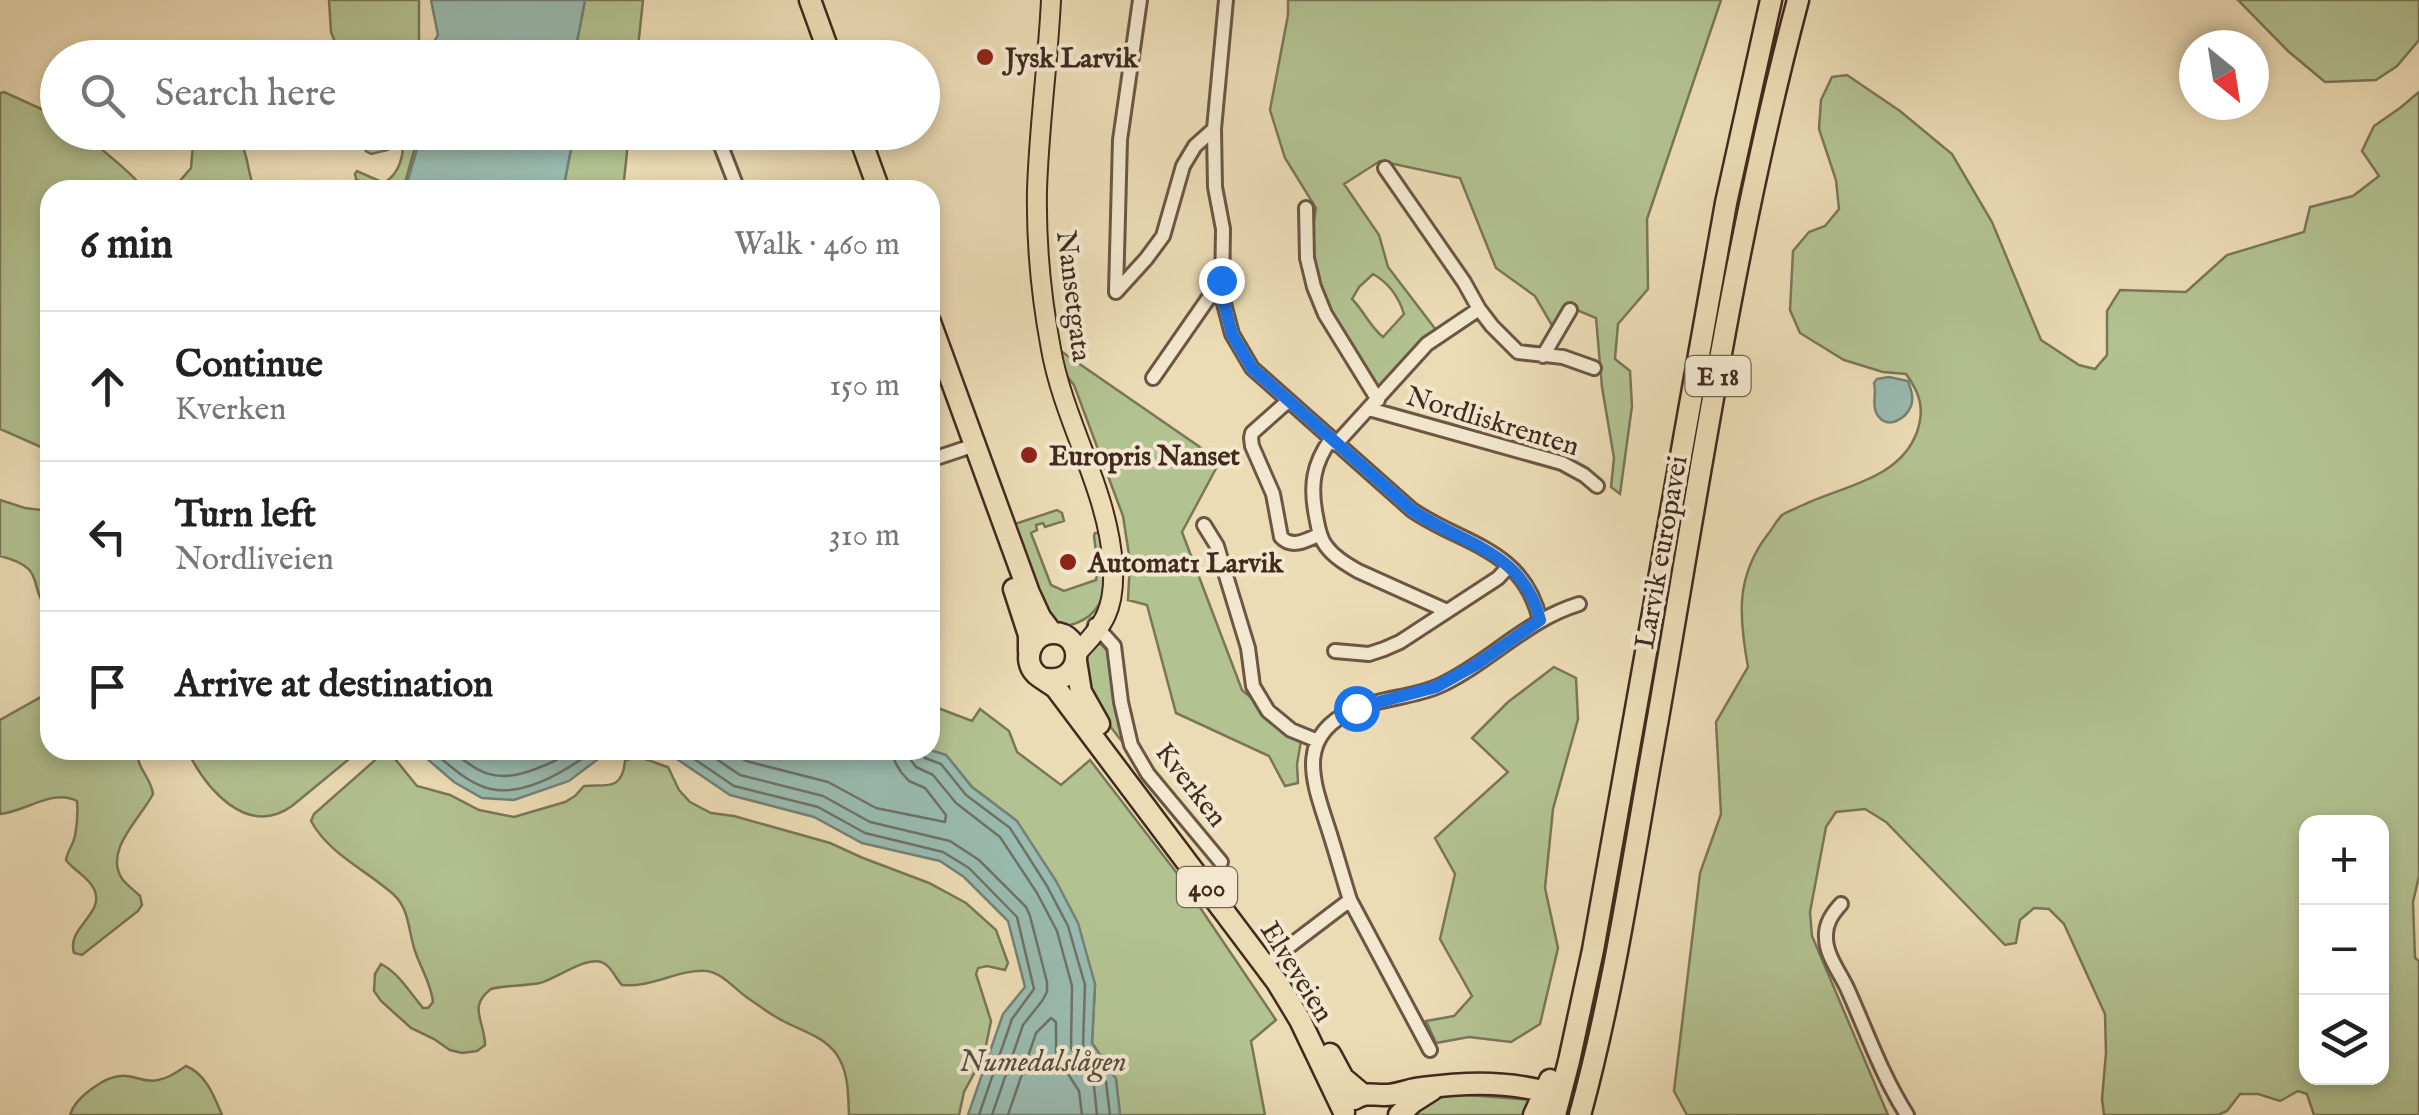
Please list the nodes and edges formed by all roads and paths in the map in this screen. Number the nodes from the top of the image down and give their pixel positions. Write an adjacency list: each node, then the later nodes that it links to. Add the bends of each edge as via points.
1 (810, 0): 7 (highway)
2 (1051, 0): 35 (main road, Nansetgata, via 1037,189 1040,276 1056,376 1112,550 1113,590)
3 (1140, 0): 8 (street, via 1120,140 1116,292 1164,236 1182,166)
4 (1771, 0): 46 (highway, Larvik europavei / E 18, via 1726,203)
5 (1798, 0): 55 (highway, Larvik europavei / E 18, via 1749,208 1628,900)
6 (1223, 3): 8 (street)
7 (824, 40)
8 (1214, 129): 15 (street)
9 (723, 150): 12 (street)
10 (865, 150): 13 (highway)
11 (1385, 168): 16 (street)
12 (734, 180)
13 (876, 180)
14 (1306, 208): 24 (street, via 1314,287)
15 (1221, 280): 21 (street); 23 (street, via 1232,334 1252,368)
16 (1478, 308): 19 (street, via 1518,352); 24 (street, via 1427,344)
17 (1570, 310): 19 (street)
18 (940, 355): 26 (highway, 400)
19 (1543, 356): 20 (street)
20 (1594, 368)
21 (1153, 378)
22 (940, 381): 26 (highway, 400)
23 (1288, 401): 25 (street); 30 (street, via 1250,438 1281,537 1292,544)
24 (1373, 405): 25 (street); 28 (street, Nordliskrenten, via 1562,464)
25 (1333, 442): 30 (street, via 1313,472); 31 (street, via 1412,510)
26 (968, 447): 27 (street); 36 (highway, 400, via 1040,617); 38 (highway, 400)
27 (940, 457)
28 (1598, 486)
29 (1204, 525): 41 (street, via 1217,546 1253,686 1268,712)
30 (1320, 534): 33 (street, via 1346,564)
31 (1509, 566): 33 (street); 34 (street, via 1532,592)
32 (1579, 604): 34 (street)
33 (1447, 611): 37 (street, via 1384,650)
34 (1540, 620): 41 (street, via 1436,687 1356,708)
35 (1096, 626): 36 (main road); 39 (main road, Nansetgata); 42 (street, Kverken, via 1114,646 1138,758)
36 (1058, 634): 38 (highway, via 1037,638); 39 (highway, 400, via 1071,641)
37 (1334, 651)
38 (1029, 652): 40 (highway, 400, via 1030,665)
39 (1076, 658): 40 (highway, via 1069,674); 45 (highway, Elveveien / 400, via 1091,712)
40 (1046, 679): 51 (highway, Elveveien / 400, via 1278,982)
41 (1318, 741): 43 (street, via 1313,786)
42 (1221, 862)
43 (1350, 900): 45 (street); 47 (street)
44 (1841, 904): 56 (street, via 1827,926 1828,950)
45 (1275, 957): 50 (highway, Elveveien / 400, via 1338,1070 1351,1086)
46 (1580, 1014): 53 (highway, E 18); 54 (highway, Larvik europavei / E 18)
47 (1430, 1050)
48 (1438, 1086): 49 (highway, via 1484,1082); 50 (highway); 52 (highway)
49 (1538, 1090)
50 (1373, 1095): 51 (highway, 400, via 1351,1101); 52 (highway, 400, via 1393,1103)
51 (1343, 1113)
52 (1399, 1115)
53 (1534, 1115)
54 (1555, 1115)
55 (1580, 1115)
56 (1907, 1115)

